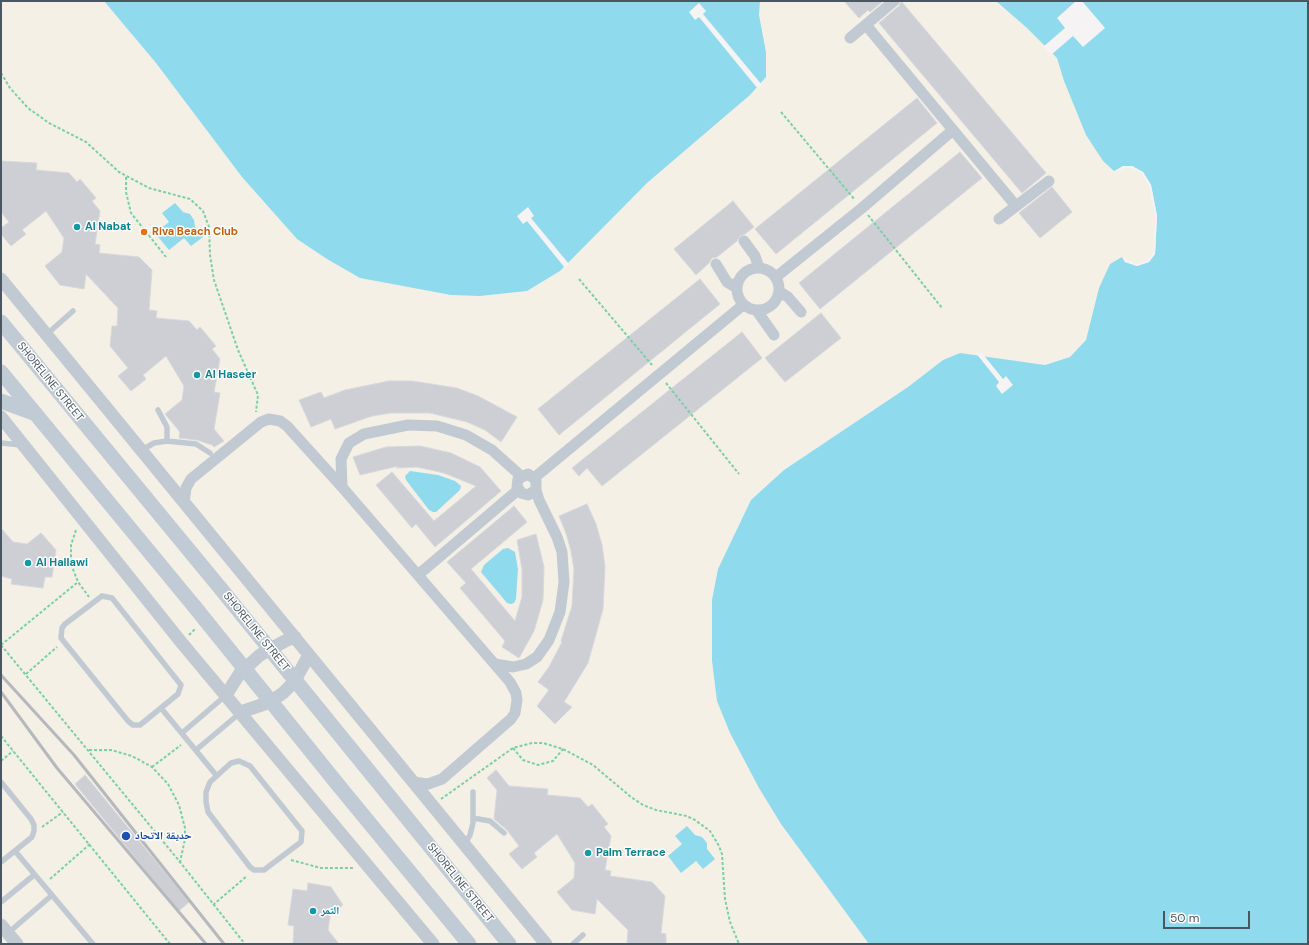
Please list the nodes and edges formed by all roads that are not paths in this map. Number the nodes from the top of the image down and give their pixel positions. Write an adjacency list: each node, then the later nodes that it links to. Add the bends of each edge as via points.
1 (894, 1): 2 (street)
2 (866, 25): 3 (street); 4 (street)
3 (850, 38)
4 (953, 130): 6 (street); 11 (street)
5 (1049, 181): 6 (street)
6 (1016, 206): 7 (street)
7 (999, 219)
8 (744, 240): 10 (street, via 755,256)
9 (716, 264): 13 (street, via 727,282)
10 (759, 268): 11 (street, via 771,272); 13 (street, via 744,273)
11 (776, 277): 14 (street)
12 (1, 279): 21 (street)
13 (737, 288): 15 (street)
14 (780, 292): 17 (street, via 772,306 766,310); 19 (street)
15 (743, 305): 17 (street); 34 (street)
16 (1, 310): 20 (main road)
17 (757, 310): 22 (street)
18 (72, 311): 21 (lane)
19 (801, 312)
20 (3, 324): 66 (main road, SHORELINE STREET, bridge)
21 (46, 334): 31 (street)
22 (774, 336)
23 (1, 372): 26 (main road)
24 (1, 401): 26 (main road)
25 (158, 410): 28 (lane, via 167,427)
26 (36, 414): 65 (main road, bridge)
27 (1, 418): 30 (street)
28 (167, 441): 31 (lane, via 154,443); 32 (lane, via 196,444)
29 (1, 443): 30 (lane)
30 (23, 445): 43 (street)
31 (141, 451): 38 (street)
32 (210, 454)
33 (521, 476): 34 (street, via 528,474); 35 (street, via 492,450 466,435 437,426 408,425 393,426 364,434 349,443 341,459); 36 (street, via 517,482)
34 (534, 478): 37 (street)
35 (342, 487): 38 (street, via 287,426 269,419 258,425 192,479 186,488); 39 (street)
36 (518, 490): 37 (street, via 524,495); 39 (street)
37 (536, 490): 42 (street, via 562,552 564,582 560,612 549,640 537,657 526,664 514,667)
38 (184, 503): 40 (street)
39 (418, 574): 42 (street)
40 (295, 637): 41 (street); 43 (street, via 260,655 240,673)
41 (310, 655): 45 (street, via 294,682 283,693 256,709); 50 (street)
42 (495, 664): 50 (street, via 516,693 517,707 511,719 442,779 428,784)
43 (226, 695): 45 (street); 46 (lane)
44 (161, 708): 44 (lane, via 178,694 181,688 179,682 112,598 102,596 62,628 63,642 130,724 142,724); 46 (lane)
45 (241, 712): 47 (lane); 64 (street)
46 (182, 733): 47 (lane)
47 (196, 750): 48 (lane)
48 (216, 775): 48 (lane, via 206,792 208,812 254,870 264,870 301,842 302,831 250,766 243,761 234,761)
49 (1, 782): 55 (lane, via 34,825 32,837)
50 (413, 782): 54 (street)
51 (473, 792): 52 (lane)
52 (473, 818): 53 (lane, via 490,821); 54 (lane, via 470,835)
53 (504, 833)
54 (464, 845): 67 (street)
55 (14, 852): 56 (lane); 57 (lane)
56 (1, 862)
57 (34, 875): 58 (lane); 59 (lane)
58 (51, 896): 60 (lane); 63 (lane)
59 (1, 902)
60 (3, 932): 62 (street)
61 (583, 935): 68 (lane)
62 (17, 944)
63 (93, 944)
64 (433, 944)
65 (469, 944)
66 (509, 944)
67 (546, 944)
68 (573, 944)

